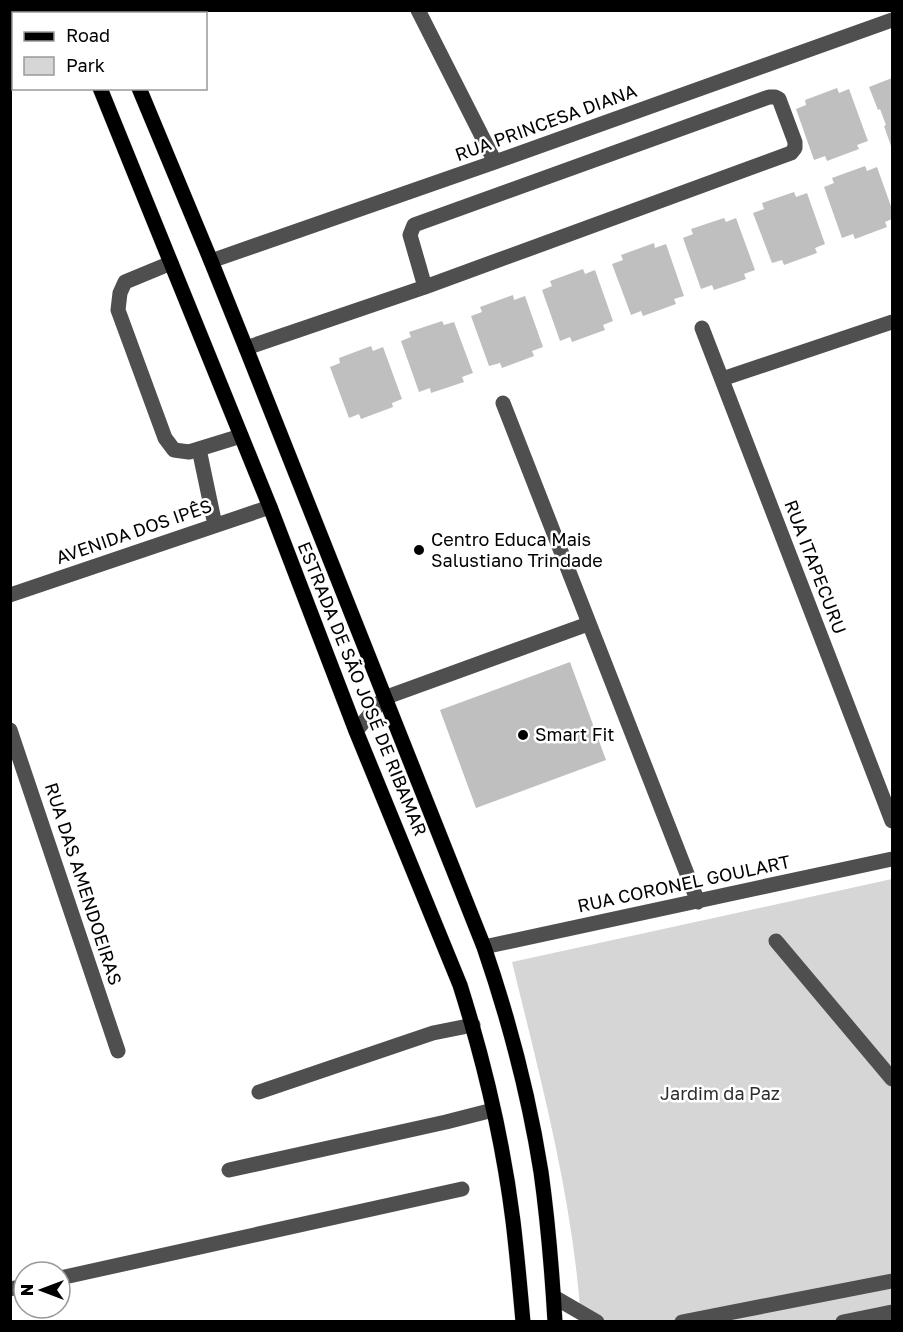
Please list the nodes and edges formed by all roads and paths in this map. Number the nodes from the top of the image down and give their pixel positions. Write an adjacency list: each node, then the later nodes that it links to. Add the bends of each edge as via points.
1 (418, 10): 5 (street)
2 (892, 20): 5 (street, RUA PRINCESA DIANA)
3 (101, 90): 7 (main road, ESTRADA DE SÃO JOSÉ DE RIBAMAR)
4 (140, 90): 6 (main road, ESTRADA DE SÃO JOSÉ DE RIBAMAR)
5 (495, 162): 6 (street, RUA PRINCESA DIANA)
6 (211, 261): 11 (main road, ESTRADA DE SÃO JOSÉ DE RIBAMAR)
7 (171, 263): 14 (main road, ESTRADA DE SÃO JOSÉ DE RIBAMAR); 15 (street, via 125,282 118,310 165,438 174,450)
8 (424, 287): 8 (street, via 791,153 795,142 779,99 769,97 414,225 410,235); 11 (street)
9 (892, 322): 12 (street)
10 (702, 328): 12 (street, RUA ITAPECURU)
11 (246, 348): 20 (main road, ESTRADA DE SÃO JOSÉ DE RIBAMAR)
12 (722, 379): 23 (street, RUA ITAPECURU)
13 (503, 403): 19 (street)
14 (241, 436): 15 (street); 16 (main road, ESTRADA DE SÃO JOSÉ DE RIBAMAR)
15 (199, 449): 17 (street)
16 (270, 507): 17 (street, AVENIDA DOS IPÊS); 22 (main road, ESTRADA DE SÃO JOSÉ DE RIBAMAR)
17 (214, 525): 18 (street, AVENIDA DOS IPÊS)
18 (10, 595)
19 (588, 624): 20 (street); 25 (street)
20 (384, 698): 22 (street); 27 (main road, ESTRADA DE SÃO JOSÉ DE RIBAMAR)
21 (10, 730): 29 (street, RUA DAS AMENDOEIRAS)
22 (356, 730): 28 (main road, ESTRADA DE SÃO JOSÉ DE RIBAMAR)
23 (892, 821)
24 (892, 859): 25 (street, RUA CORONEL GOULART)
25 (698, 902): 27 (street, RUA CORONEL GOULART)
26 (776, 940): 30 (street)
27 (484, 947): 37 (main road, ESTRADA DE SÃO JOSÉ DE RIBAMAR, via 529,1109 548,1223)
28 (473, 1025): 31 (street, via 433,1033); 32 (main road, ESTRADA DE SÃO JOSÉ DE RIBAMAR)
29 (118, 1051)
30 (892, 1079)
31 (259, 1092)
32 (493, 1110): 33 (street); 39 (main road, ESTRADA DE SÃO JOSÉ DE RIBAMAR, via 513,1220)
33 (229, 1170)
34 (462, 1189): 35 (street)
35 (72, 1275)
36 (892, 1281): 42 (street)
37 (554, 1297): 40 (main road, ESTRADA DE SÃO JOSÉ DE RIBAMAR); 41 (street)
38 (892, 1312): 43 (street)
39 (523, 1322)
40 (555, 1322)
41 (597, 1322)
42 (682, 1322)
43 (843, 1322)

